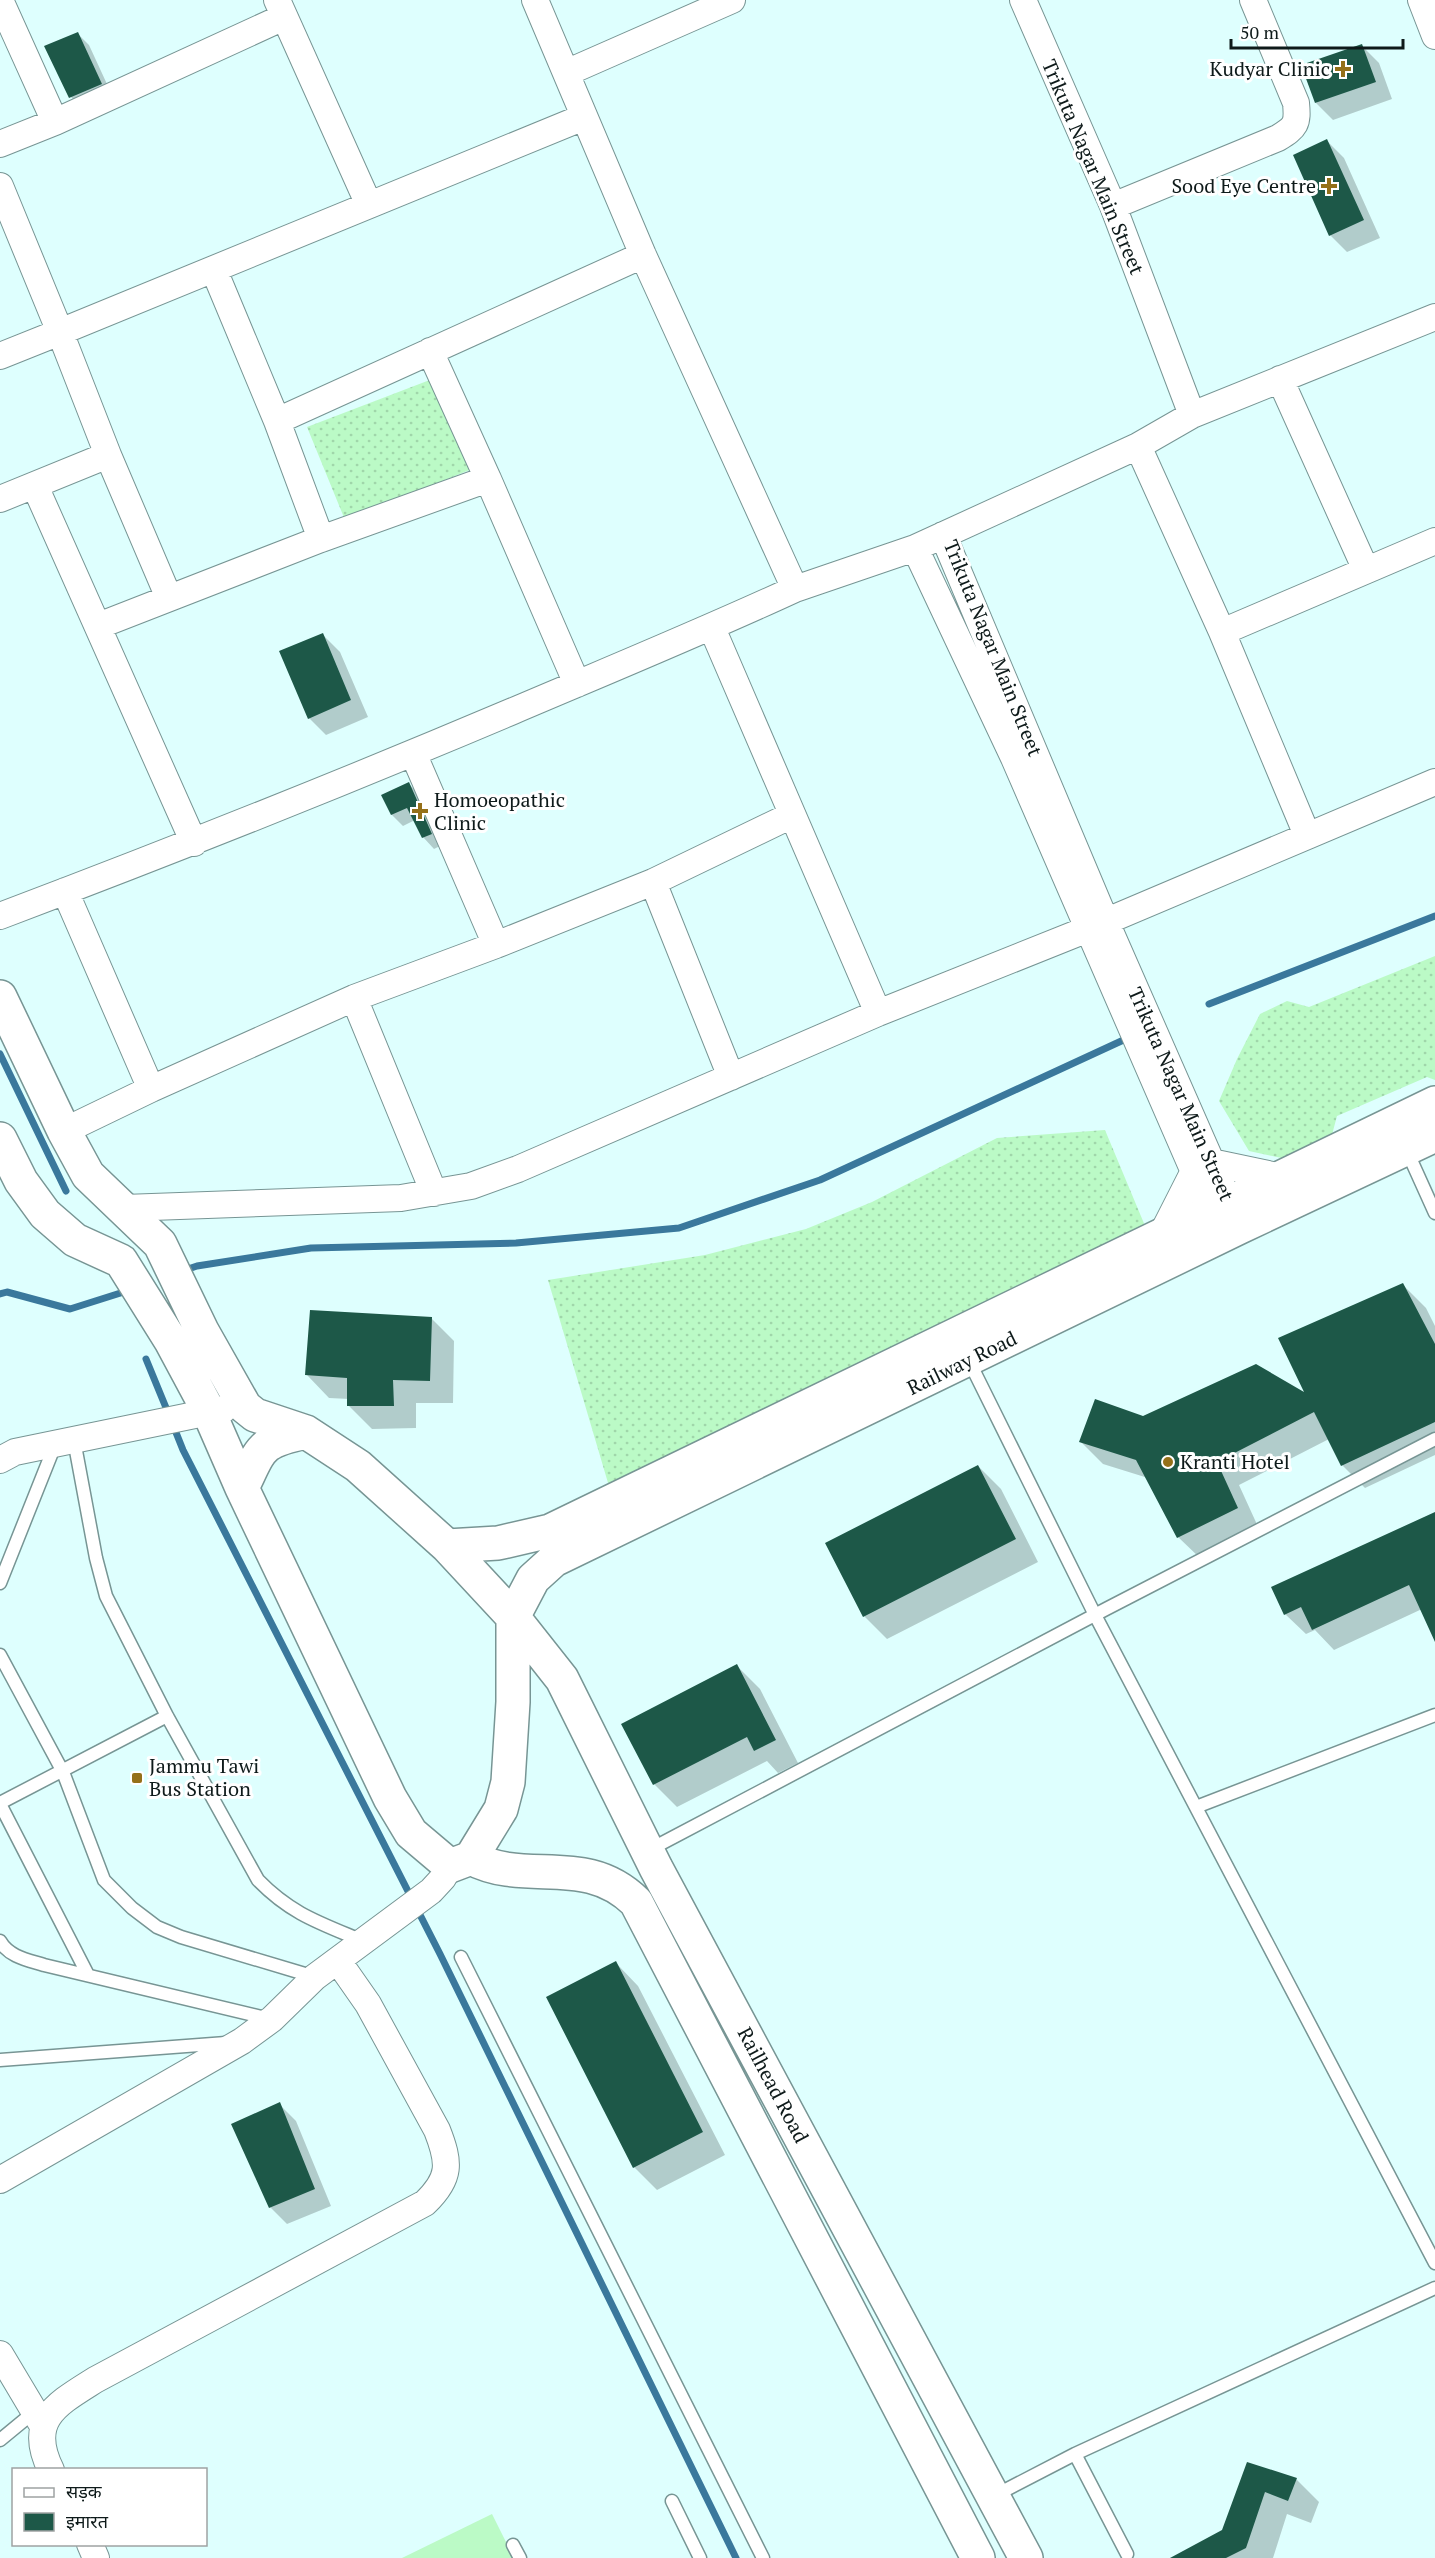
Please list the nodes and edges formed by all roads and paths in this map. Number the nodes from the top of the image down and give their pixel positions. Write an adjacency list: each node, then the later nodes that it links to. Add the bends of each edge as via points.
1 (0, 0): 11 (street)
2 (535, 0): 9 (street)
3 (732, 0): 9 (street)
4 (1023, 0): 15 (street, Trikuta Nagar Main Street)
5 (1253, 0): 15 (street, via 1296,103 1298,120 1278,138)
6 (1421, 0): 8 (street)
7 (281, 8): 11 (street); 14 (street)
8 (1435, 36)
9 (566, 73): 10 (street)
10 (584, 117): 14 (street); 16 (street)
11 (55, 122): 12 (street)
12 (0, 144)
13 (0, 186): 19 (street)
14 (369, 204): 17 (street)
15 (1113, 206): 23 (street, Trikuta Nagar Main Street)
16 (643, 255): 20 (street); 35 (street)
17 (214, 270): 19 (street); 24 (street)
18 (1435, 317): 22 (street)
19 (60, 332): 21 (street); 26 (street)
20 (430, 351): 24 (street); 27 (street)
21 (0, 356)
22 (1280, 379): 23 (street); 34 (street)
23 (1192, 415): 25 (street, Trikuta Nagar Main Street)
24 (277, 421): 31 (street)
25 (1138, 446): 30 (street, Trikuta Nagar Main Street); 39 (street)
26 (108, 455): 28 (street); 36 (street)
27 (488, 478): 31 (street); 40 (street)
28 (35, 486): 29 (street); 37 (street)
29 (0, 499)
30 (943, 535): 33 (street); 49 (street, Trikuta Nagar Main Street)
31 (321, 539): 36 (street)
32 (1435, 542): 34 (street)
33 (915, 548): 35 (street); 49 (street)
34 (1366, 570): 39 (street)
35 (795, 589): 38 (street)
36 (169, 598): 37 (street)
37 (98, 626): 45 (street)
38 (712, 628): 40 (street); 43 (street)
39 (1222, 632): 44 (street)
40 (577, 684): 41 (street)
41 (413, 753): 45 (street); 50 (street)
42 (1435, 782): 44 (street)
43 (792, 815): 46 (street); 53 (street)
44 (1307, 835): 49 (street)
45 (194, 843): 47 (street)
46 (653, 882): 50 (street); 54 (street)
47 (65, 891): 48 (street); 55 (street)
48 (0, 916)
49 (1097, 925): 53 (street); 61 (street, Trikuta Nagar Main Street)
50 (496, 945): 52 (street)
51 (0, 997): 57 (main road)
52 (354, 998): 55 (street); 63 (street)
53 (878, 1013): 54 (street)
54 (731, 1077): 63 (street, via 518,1169 471,1186)
55 (151, 1089): 57 (street)
56 (1435, 1103): 62 (main road)
57 (63, 1131): 64 (main road, via 88,1175)
58 (1435, 1135): 60 (main road, Railway Road)
59 (0, 1139): 70 (main road, Railhead Road, via 21,1181 45,1214 75,1240 121,1261 171,1341)
60 (1406, 1148): 65 (lane); 66 (main road, Railway Road)
61 (1202, 1166): 62 (street); 66 (street, Trikuta Nagar Main Street); 67 (street)
62 (1282, 1177): 66 (main road)
63 (434, 1193): 64 (street, via 401,1198)
64 (124, 1208): 69 (main road, via 160,1244)
65 (1435, 1213)
66 (1226, 1219): 67 (main road); 68 (main road, Railway Road)
67 (1161, 1236): 75 (main road)
68 (969, 1360): 75 (main road, Railway Road); 79 (lane)
69 (245, 1407): 70 (street); 71 (main road, Railhead Road, via 255,1415)
70 (199, 1412): 73 (street); 76 (main road, Railhead Road)
71 (306, 1432): 76 (main road, via 277,1438 260,1450); 77 (main road, Railhead Road, via 358,1466)
72 (1435, 1439): 79 (lane)
73 (65, 1442): 74 (street, via 15,1452); 78 (lane); 83 (lane, via 106,1596)
74 (0, 1460)
75 (701, 1474): 77 (main road, via 550,1531 498,1544); 80 (main road, Railway Road, via 554,1560 533,1579)
76 (242, 1488): 88 (main road, Railhead Road, via 390,1798 411,1833)
77 (447, 1546): 80 (main road, Railhead Road)
78 (0, 1583)
79 (1095, 1615): 86 (lane); 87 (lane)
80 (513, 1617): 87 (main road, Railhead Road, via 562,1679); 88 (main road, via 508,1782 501,1809)
81 (0, 1655): 84 (lane)
82 (1435, 1715): 86 (lane)
83 (167, 1716): 84 (lane); 89 (lane, via 258,1880 299,1915)
84 (63, 1772): 85 (lane); 94 (lane, via 105,1880 132,1908 157,1927 181,1937)
85 (0, 1804): 93 (lane)
86 (1196, 1807): 99 (lane)
87 (648, 1851): 105 (main road, Railhead Road)
88 (451, 1871): 89 (street); 107 (main road, Railhead Road, via 490,1868 572,1872 604,1879 622,1888 636,1902)
89 (368, 1938): 92 (street)
90 (0, 1941): 93 (lane, via 4,1949 20,1958)
91 (461, 1957): 114 (lane)
92 (338, 1960): 94 (street); 102 (street, via 368,2004 437,2130 447,2171 439,2190 425,2203 95,2380)
93 (88, 1975): 95 (lane)
94 (315, 1977): 95 (street)
95 (272, 2019): 96 (street)
96 (242, 2042): 97 (lane); 98 (street)
97 (0, 2060)
98 (0, 2180)
99 (1435, 2263)
100 (1435, 2288): 104 (lane)
101 (0, 2354): 102 (street)
102 (39, 2419): 103 (lane); 106 (street, via 42,2445)
103 (0, 2440)
104 (1075, 2454): 108 (lane); 111 (lane)
105 (977, 2465): 107 (main road); 108 (main road, Railhead Road)
106 (51, 2468)
107 (937, 2483): 115 (main road, Railhead Road)
108 (994, 2496): 116 (main road, Railhead Road)
109 (672, 2501): 113 (lane)
110 (513, 2545): 112 (lane)
111 (1127, 2553)
112 (520, 2558)
113 (700, 2558)
114 (763, 2558)
115 (978, 2558)
116 (1026, 2558)

